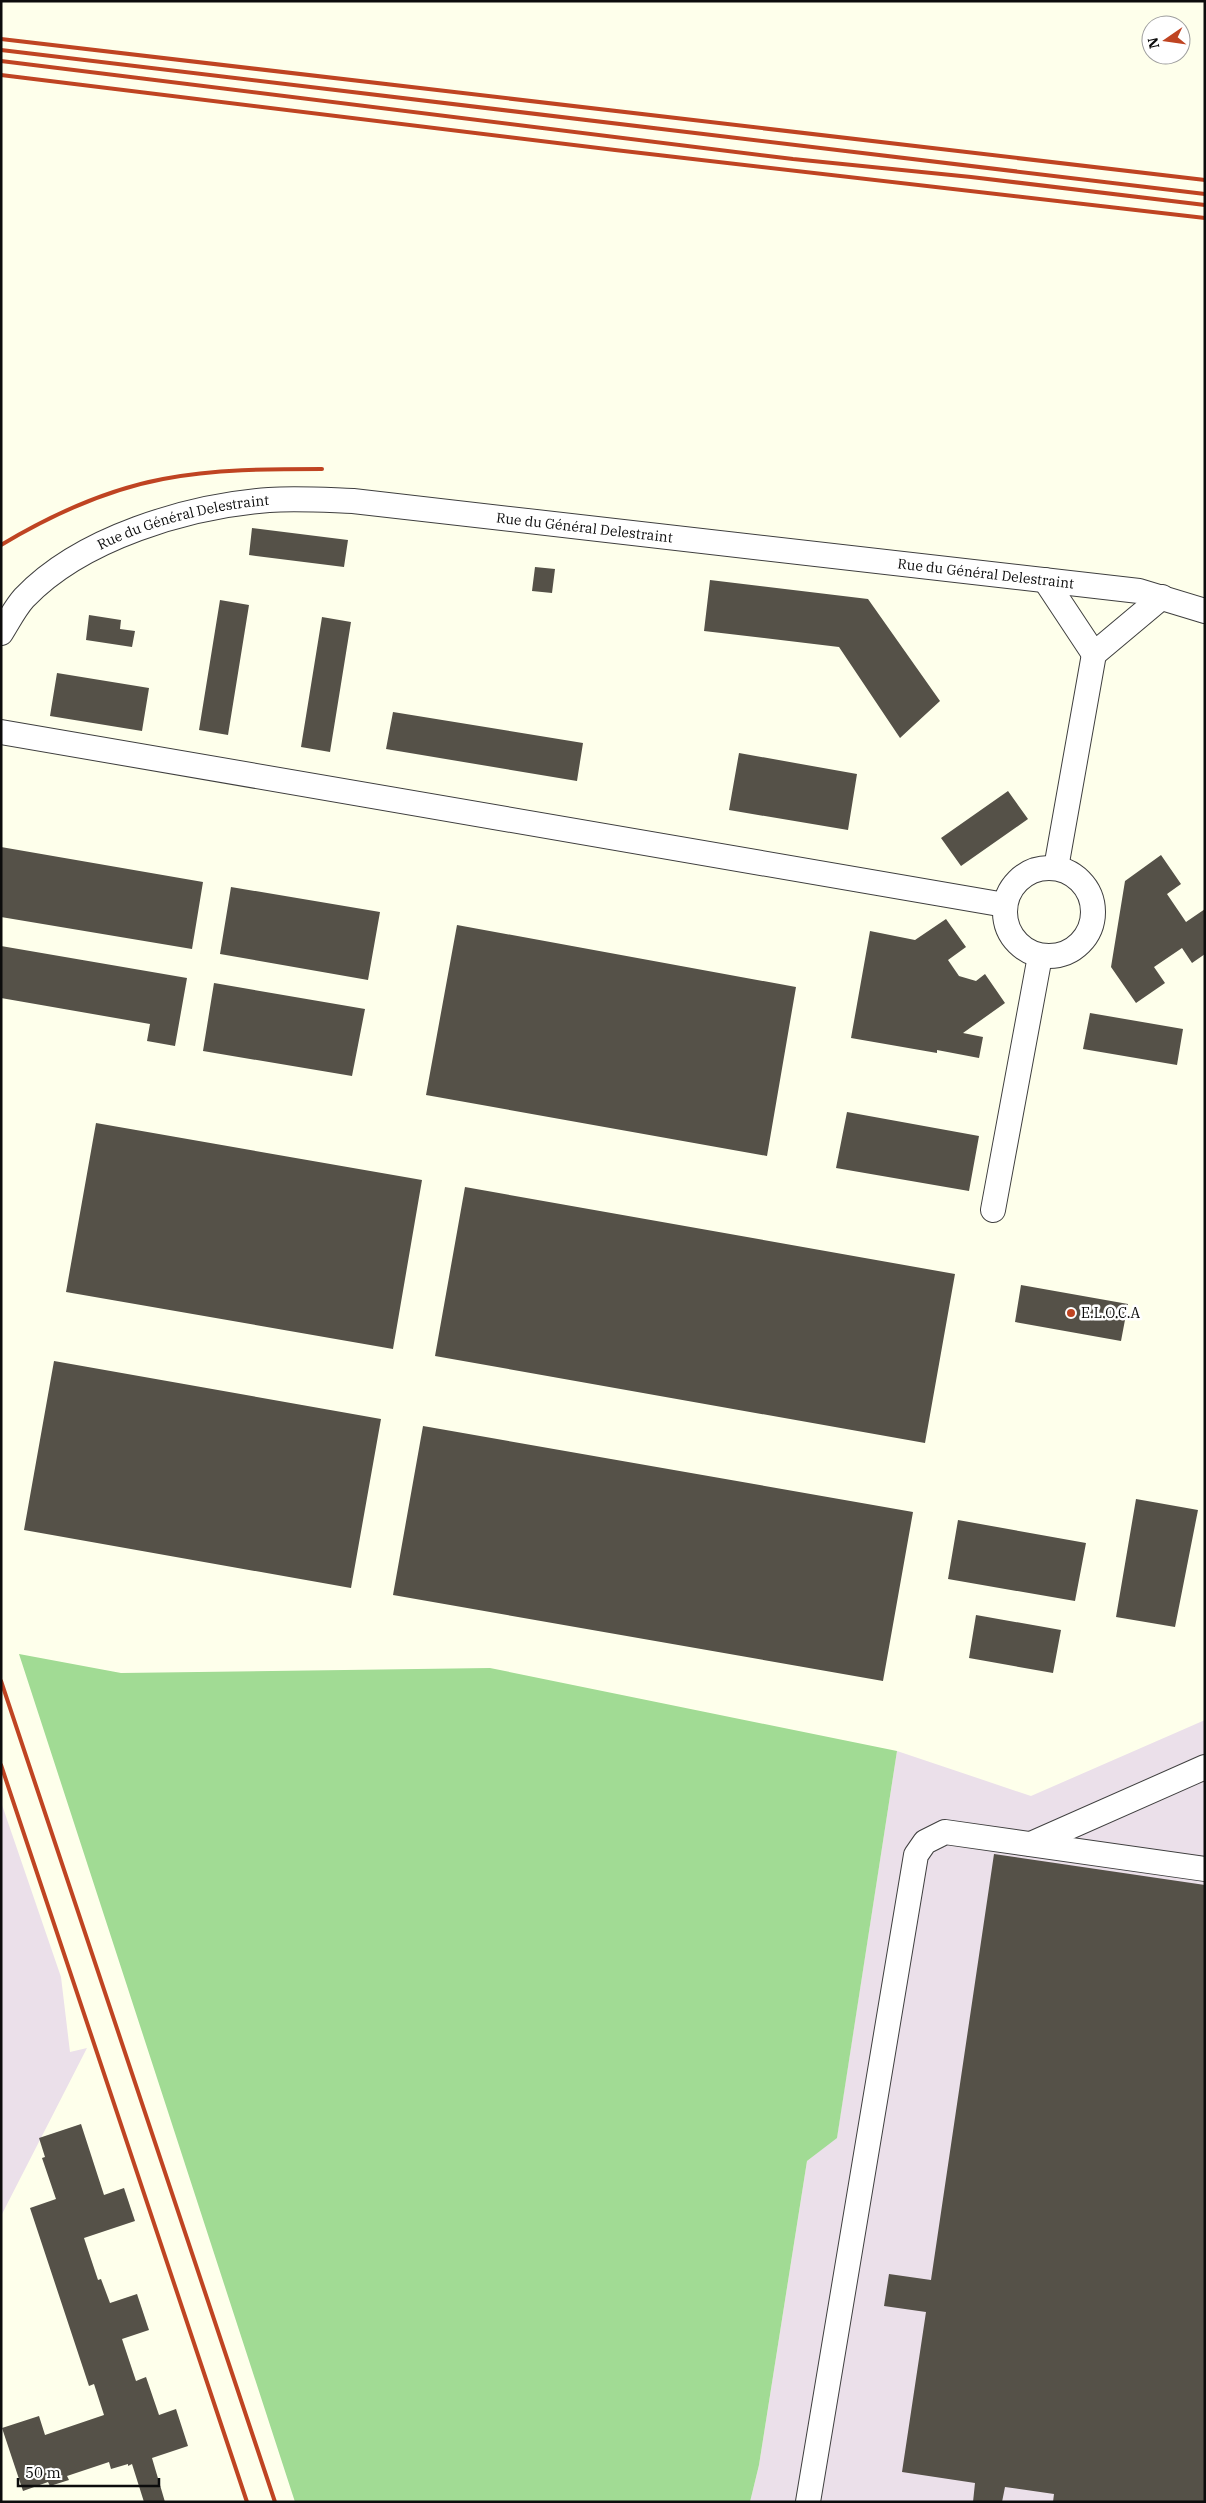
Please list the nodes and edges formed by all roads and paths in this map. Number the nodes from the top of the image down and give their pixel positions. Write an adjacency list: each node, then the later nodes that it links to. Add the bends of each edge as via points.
1 (1045, 580): 2 (street, Rue du Général Delestraint, via 1139,591); 4 (street, Rue du Général Delestraint, via 353,500 269,500 188,513 123,534 76,557 23,599); 5 (street)
2 (1162, 598): 3 (street, Rue du Général Delestraint); 5 (street)
3 (1205, 611)
4 (1, 633)
5 (1094, 654): 7 (street)
6 (1, 732): 8 (street)
7 (1056, 868): 8 (street, via 1033,870 1023,876 1014,884); 9 (street, via 1078,879 1091,901 1093,914 1090,926 1076,947 1065,953)
8 (1005, 904): 9 (street, via 1005,918 1013,937 1027,951)
9 (1040, 956): 10 (street)
10 (993, 1210)
11 (1205, 1768): 12 (street)
12 (1031, 1844): 13 (street); 14 (street, via 945,1832 925,1842 916,1855)
13 (1205, 1869)
14 (807, 2501)

